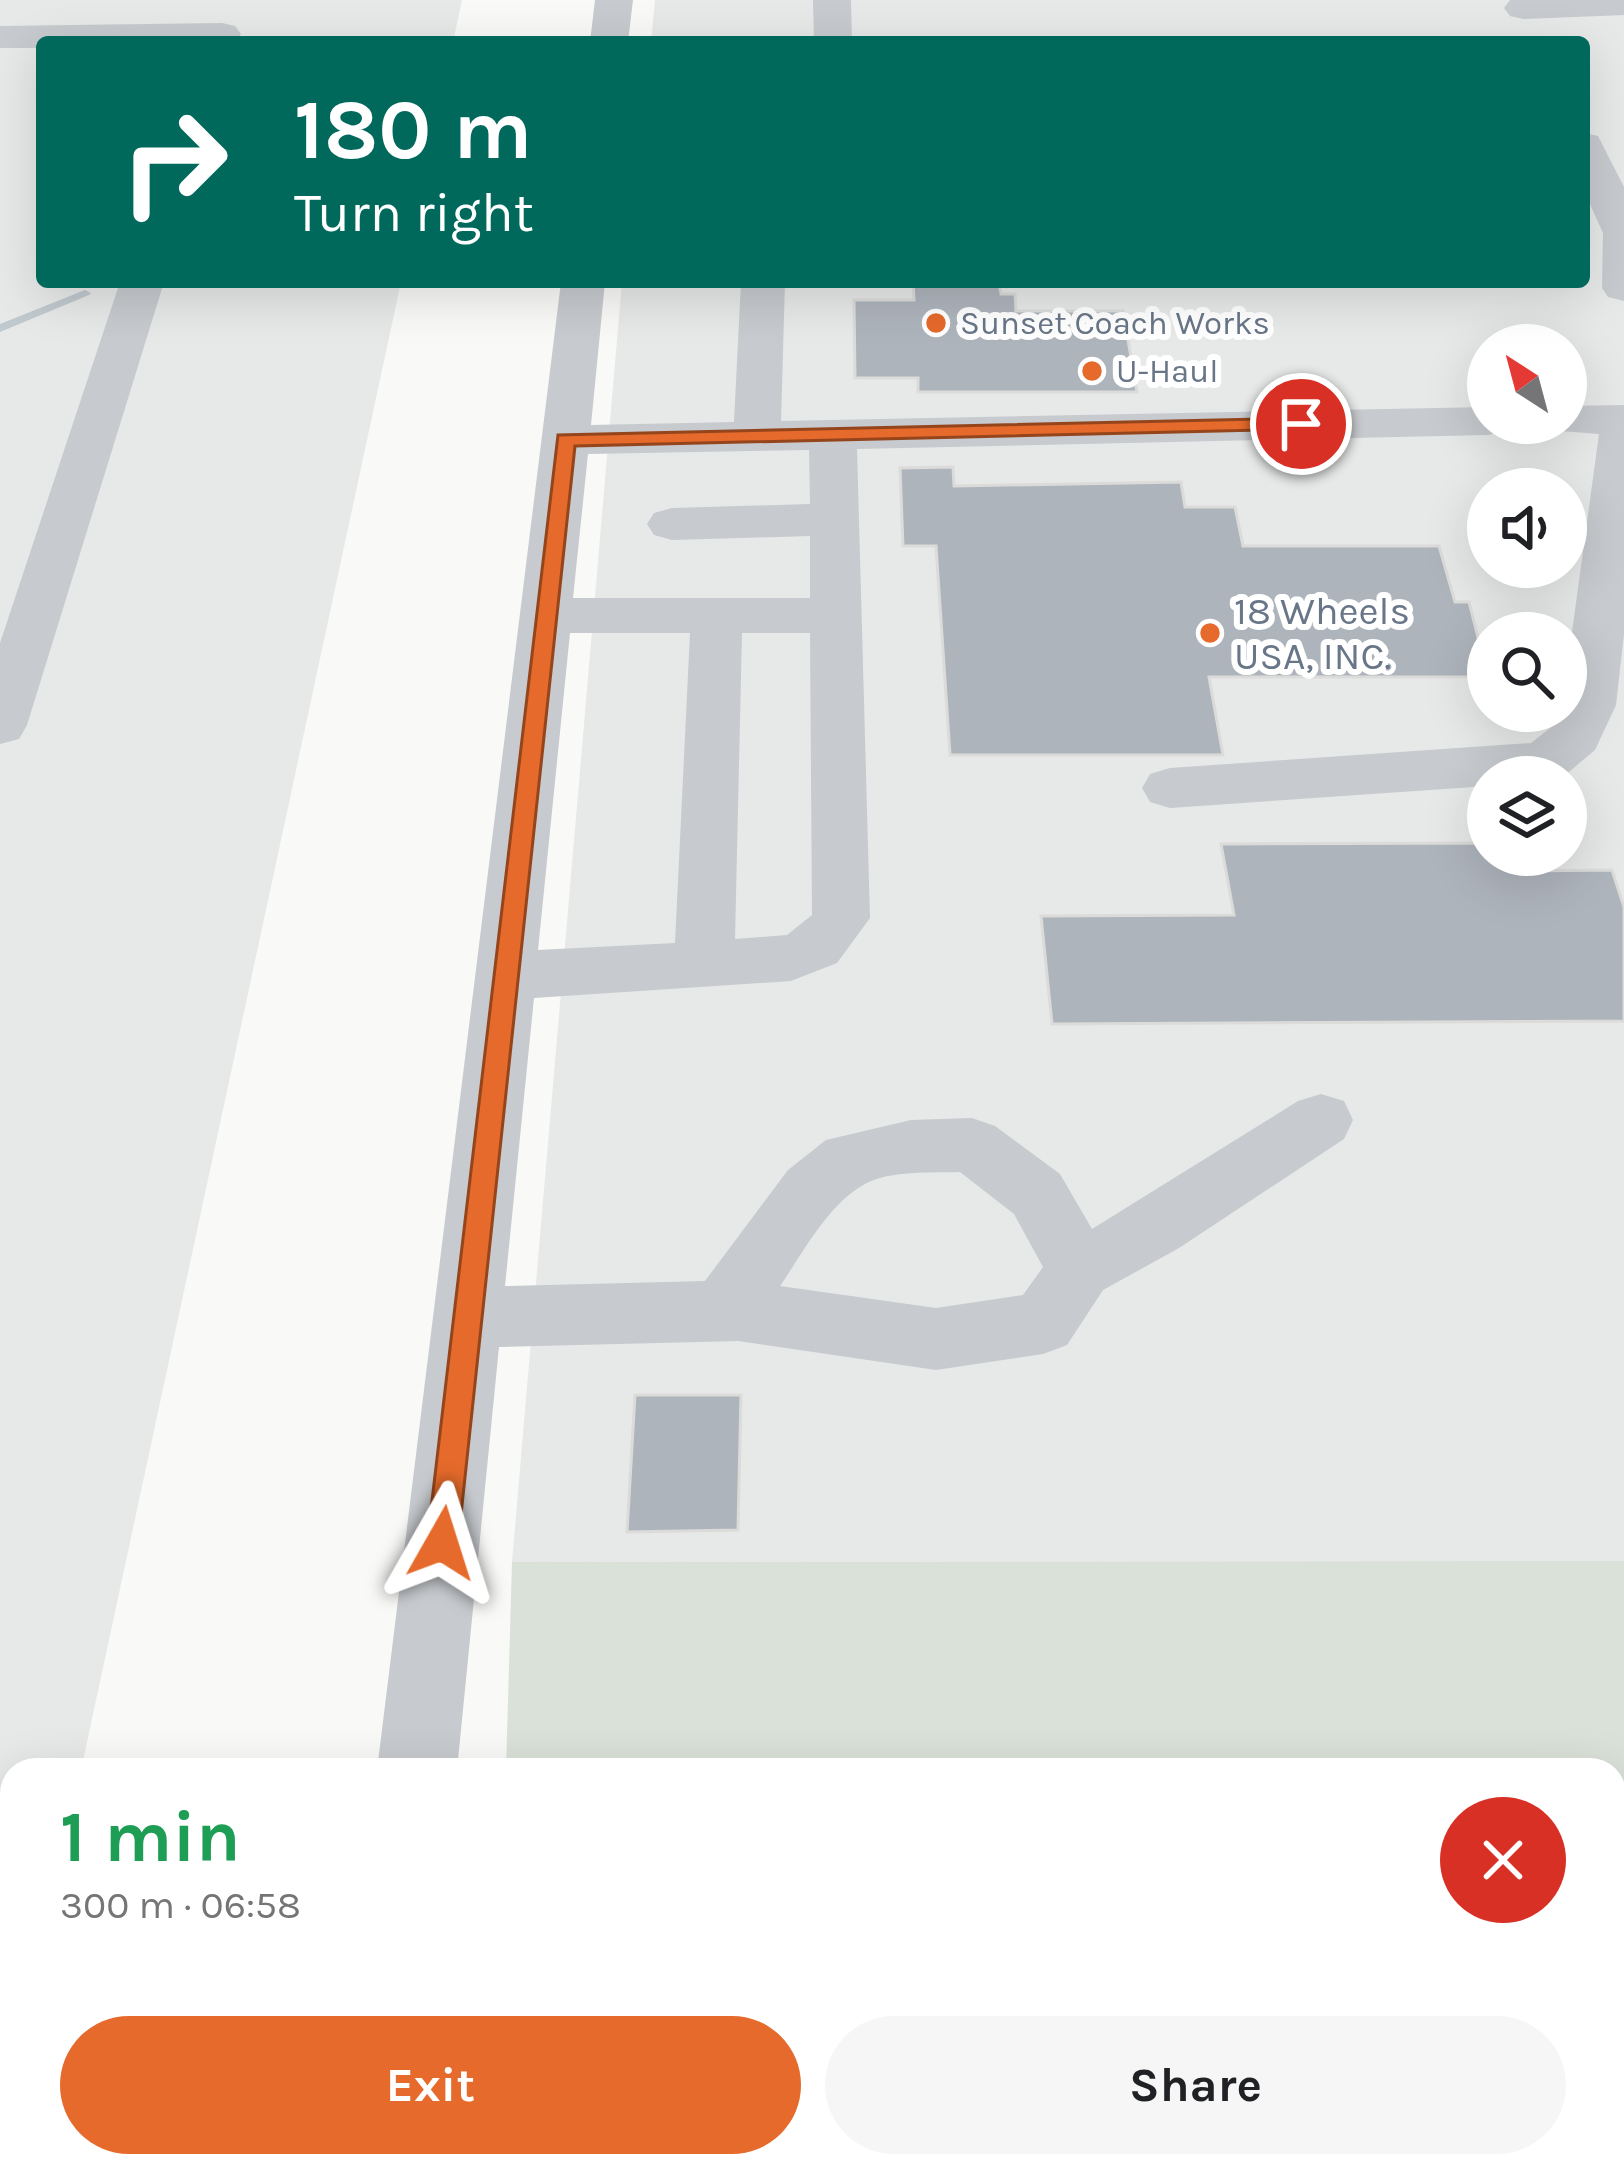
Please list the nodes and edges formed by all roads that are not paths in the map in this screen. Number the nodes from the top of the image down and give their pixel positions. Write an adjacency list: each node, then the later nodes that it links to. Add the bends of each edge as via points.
1 (614, 0): 6 (street)
2 (832, 0): 7 (street)
3 (1624, 4): 4 (street)
4 (1523, 17)
5 (226, 26): 8 (street)
6 (610, 36)
7 (833, 36)
8 (0, 37)
9 (1590, 158): 11 (street)
10 (1590, 233): 11 (street)
11 (1624, 233): 15 (street)
12 (140, 288): 27 (street)
13 (582, 288): 21 (street)
14 (763, 288): 20 (street)
15 (1624, 288)
16 (1587, 420): 18 (street)
17 (1467, 421): 19 (street)
18 (1624, 421): 28 (street, via 1589,705 1576,736 1544,763)
19 (833, 434): 20 (street); 22 (street)
20 (757, 436): 21 (street)
21 (565, 440): 26 (street)
22 (834, 519): 23 (street); 25 (street)
23 (672, 524)
24 (717, 615): 25 (street); 26 (street); 29 (street)
25 (836, 615): 29 (street, via 841,918 827,942 805,955)
26 (546, 616): 30 (street)
27 (0, 725)
28 (1170, 788)
29 (704, 964): 30 (street)
30 (506, 976): 34 (street)
31 (1321, 1120): 32 (street)
32 (1079, 1269): 33 (street, via 1042,1322 936,1339); 33 (street, via 1037,1194 973,1145 911,1147 849,1159 812,1190)
33 (723, 1311): 34 (street)
34 (468, 1317): 35 (street)
35 (418, 1758)

